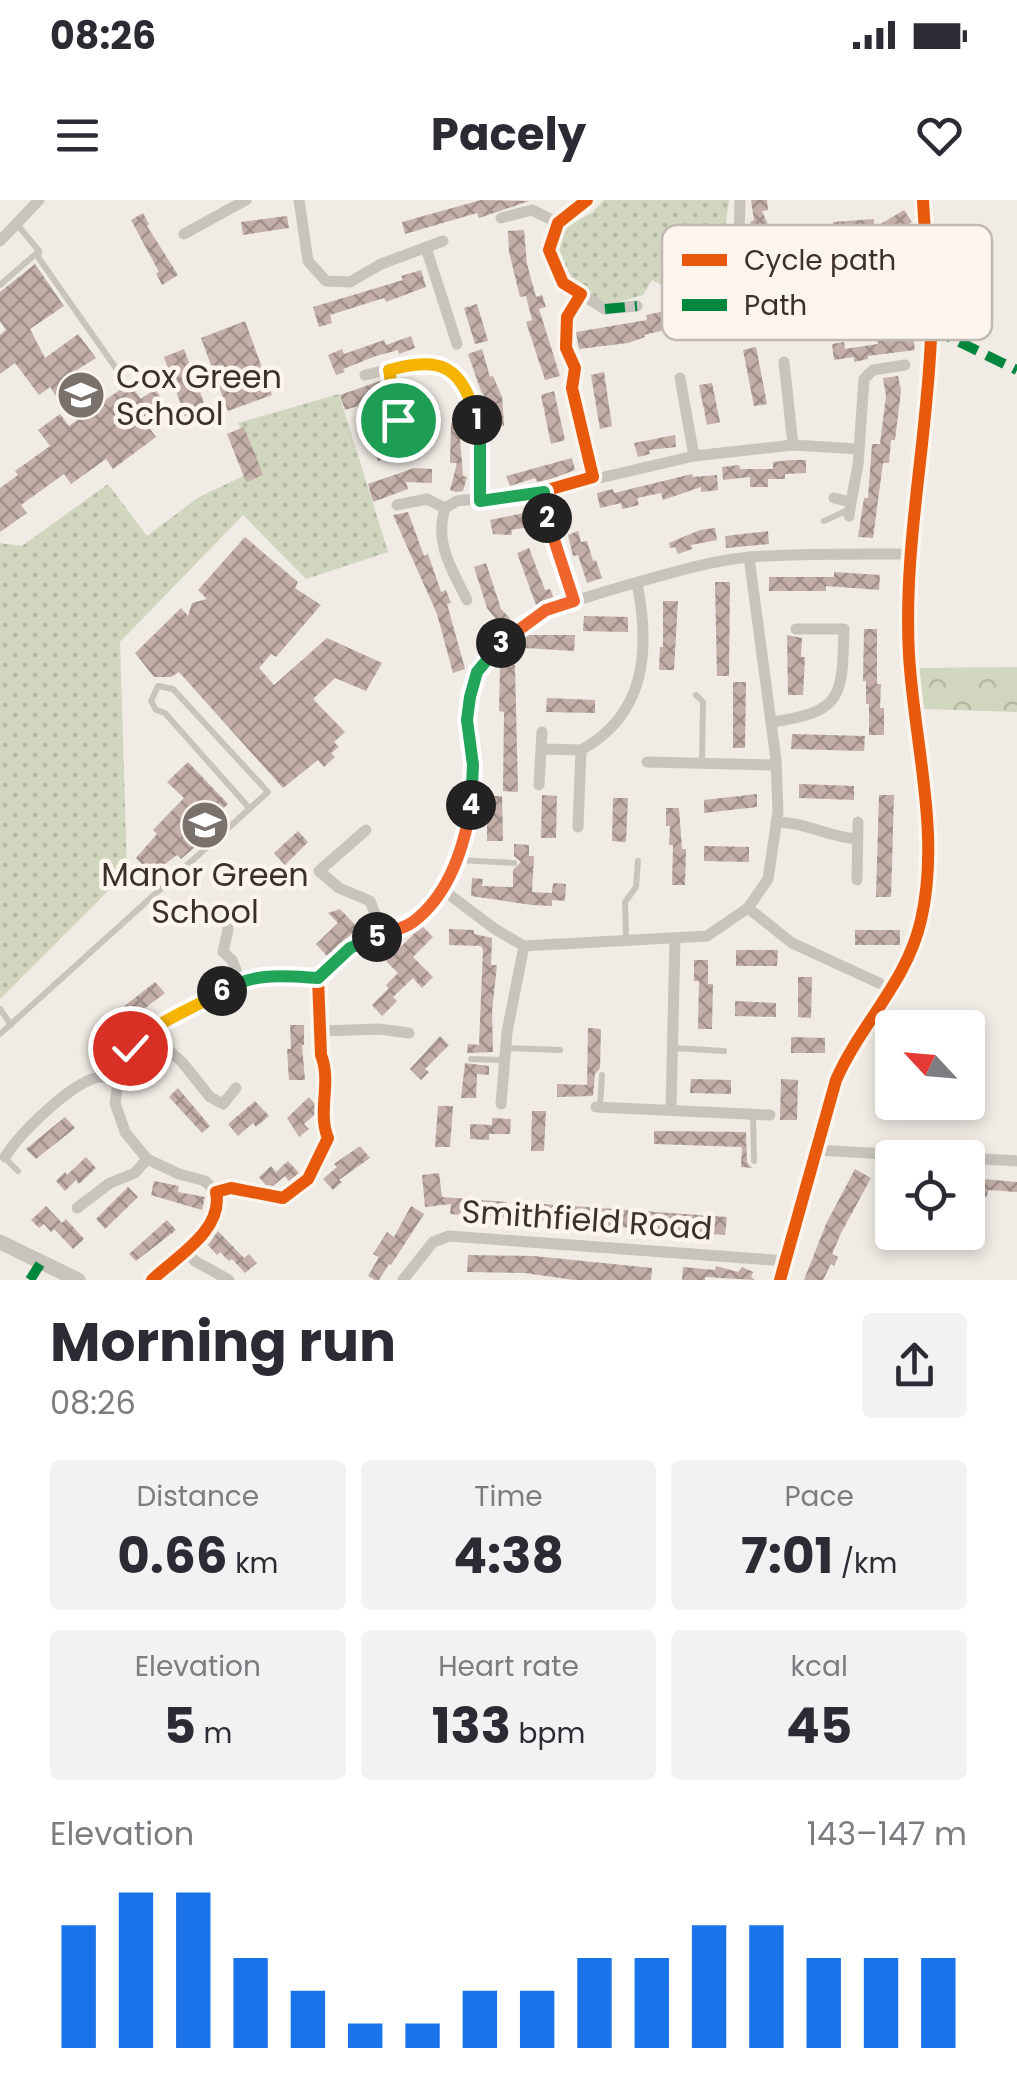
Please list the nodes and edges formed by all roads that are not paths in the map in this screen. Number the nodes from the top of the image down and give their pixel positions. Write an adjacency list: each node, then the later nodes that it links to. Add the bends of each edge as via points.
1 (39, 200): 8 (street)
2 (246, 200): 12 (street)
3 (300, 200): 15 (street, via 308,261 326,281 350,282)
4 (587, 200): 9 (street)
5 (740, 200): 10 (street)
6 (923, 200): 11 (street)
7 (501, 218): 9 (street, via 532,210)
8 (16, 223): 13 (street); 16 (lane)
9 (558, 223): 18 (street, via 548,250 562,283)
10 (739, 225)
11 (924, 225)
12 (184, 234)
13 (0, 241)
14 (443, 241): 15 (street)
15 (426, 248): 21 (street)
16 (39, 252): 17 (lane); 26 (lane)
17 (0, 285)
18 (581, 294): 19 (street, via 605,309); 22 (street, via 567,317)
19 (637, 306)
20 (930, 340): 42 (street)
21 (457, 344)
22 (566, 348)
23 (784, 362): 30 (street)
24 (905, 365): 32 (street, via 867,373)
25 (389, 370): 27 (street); 31 (street); 37 (street, via 422,362 446,368 469,393 480,430)
26 (120, 374)
27 (364, 375)
28 (680, 378): 33 (street)
29 (572, 388): 34 (street)
30 (793, 445): 32 (street); 33 (street)
31 (407, 449)
32 (856, 449): 40 (street)
33 (694, 456): 34 (street)
34 (593, 477): 35 (street)
35 (544, 492): 37 (street); 46 (street)
36 (834, 498): 40 (street)
37 (480, 501): 39 (street)
38 (397, 505): 39 (street, via 427,499)
39 (445, 508): 45 (street, via 439,527 444,553)
40 (850, 509): 41 (lane)
41 (824, 521)
42 (910, 554): 43 (street); 100 (street, via 909,657 926,824 924,904 906,968 842,1065)
43 (750, 557): 44 (street); 49 (street)
44 (638, 583): 46 (street); 52 (street, via 644,656 638,687 628,708)
45 (468, 600)
46 (574, 601): 63 (street, via 520,626 477,672 467,720 471,808)
47 (796, 629): 49 (street, via 844,629 842,684 829,706 808,717)
48 (696, 695): 54 (lane, via 703,702)
49 (771, 722): 55 (street)
50 (542, 732): 51 (street)
51 (542, 748): 52 (street); 56 (street)
52 (581, 750): 60 (street)
53 (648, 762): 54 (street)
54 (702, 764): 55 (street)
55 (776, 765): 58 (street)
56 (540, 785)
57 (250, 809): 57 (lane, via 165,712 156,710 150,701 158,686 173,689 268,792); 80 (lane)
58 (776, 822): 62 (street); 68 (street, via 768,878)
59 (858, 822): 62 (street)
60 (578, 828)
61 (366, 830): 70 (street, via 320,870 338,888 370,900)
62 (857, 839): 66 (street)
63 (457, 860): 65 (lane); 67 (street)
64 (638, 861): 71 (lane, via 636,887 625,902)
65 (514, 863)
66 (857, 880)
67 (443, 890): 70 (street, via 412,922); 73 (street)
68 (748, 908): 72 (street, via 706,936); 74 (street, via 792,942)
69 (225, 918): 76 (street, via 223,952)
70 (384, 934): 75 (street, via 350,948)
71 (626, 939): 72 (street); 73 (street)
72 (675, 939): 85 (street)
73 (524, 946): 88 (street)
74 (853, 972): 77 (street); 78 (street)
75 (318, 978): 76 (street); 82 (street)
76 (240, 980): 81 (street)
77 (879, 983)
78 (851, 987)
79 (0, 1010): 80 (lane)
80 (11, 1025): 84 (lane)
81 (146, 1031): 92 (street, via 130,1048); 93 (street, via 210,1097 223,1104)
82 (322, 1031): 83 (street); 89 (street)
83 (409, 1033)
84 (0, 1034)
85 (673, 1048): 87 (lane); 96 (street)
86 (560, 1050): 88 (lane)
87 (724, 1050)
88 (505, 1054): 90 (lane); 94 (street)
89 (321, 1055)
90 (471, 1059)
91 (602, 1075): 95 (lane)
92 (119, 1077): 102 (street, via 95,1078 72,1092 20,1134); 103 (street, via 115,1103 126,1132)
93 (236, 1088)
94 (501, 1104)
95 (598, 1107): 96 (street)
96 (671, 1108): 97 (street)
97 (754, 1114): 98 (street); 106 (lane)
98 (770, 1115)
99 (328, 1138): 108 (street, via 308,1179 283,1198 231,1188)
100 (816, 1150): 101 (street); 112 (street)
101 (875, 1153)
102 (4, 1157): 107 (lane)
103 (147, 1158): 108 (street, via 205,1181); 109 (street)
104 (985, 1159): 105 (street)
105 (1017, 1161)
106 (754, 1162)
107 (18, 1171)
108 (216, 1192): 111 (street, via 205,1235)
109 (78, 1208)
110 (0, 1242): 113 (street)
111 (184, 1250): 114 (street); 115 (street)
112 (786, 1261): 116 (street, Smithfield Road, via 449,1236 433,1242); 117 (street)
113 (78, 1280)
114 (152, 1280)
115 (229, 1280)
116 (404, 1280)
117 (780, 1280)

